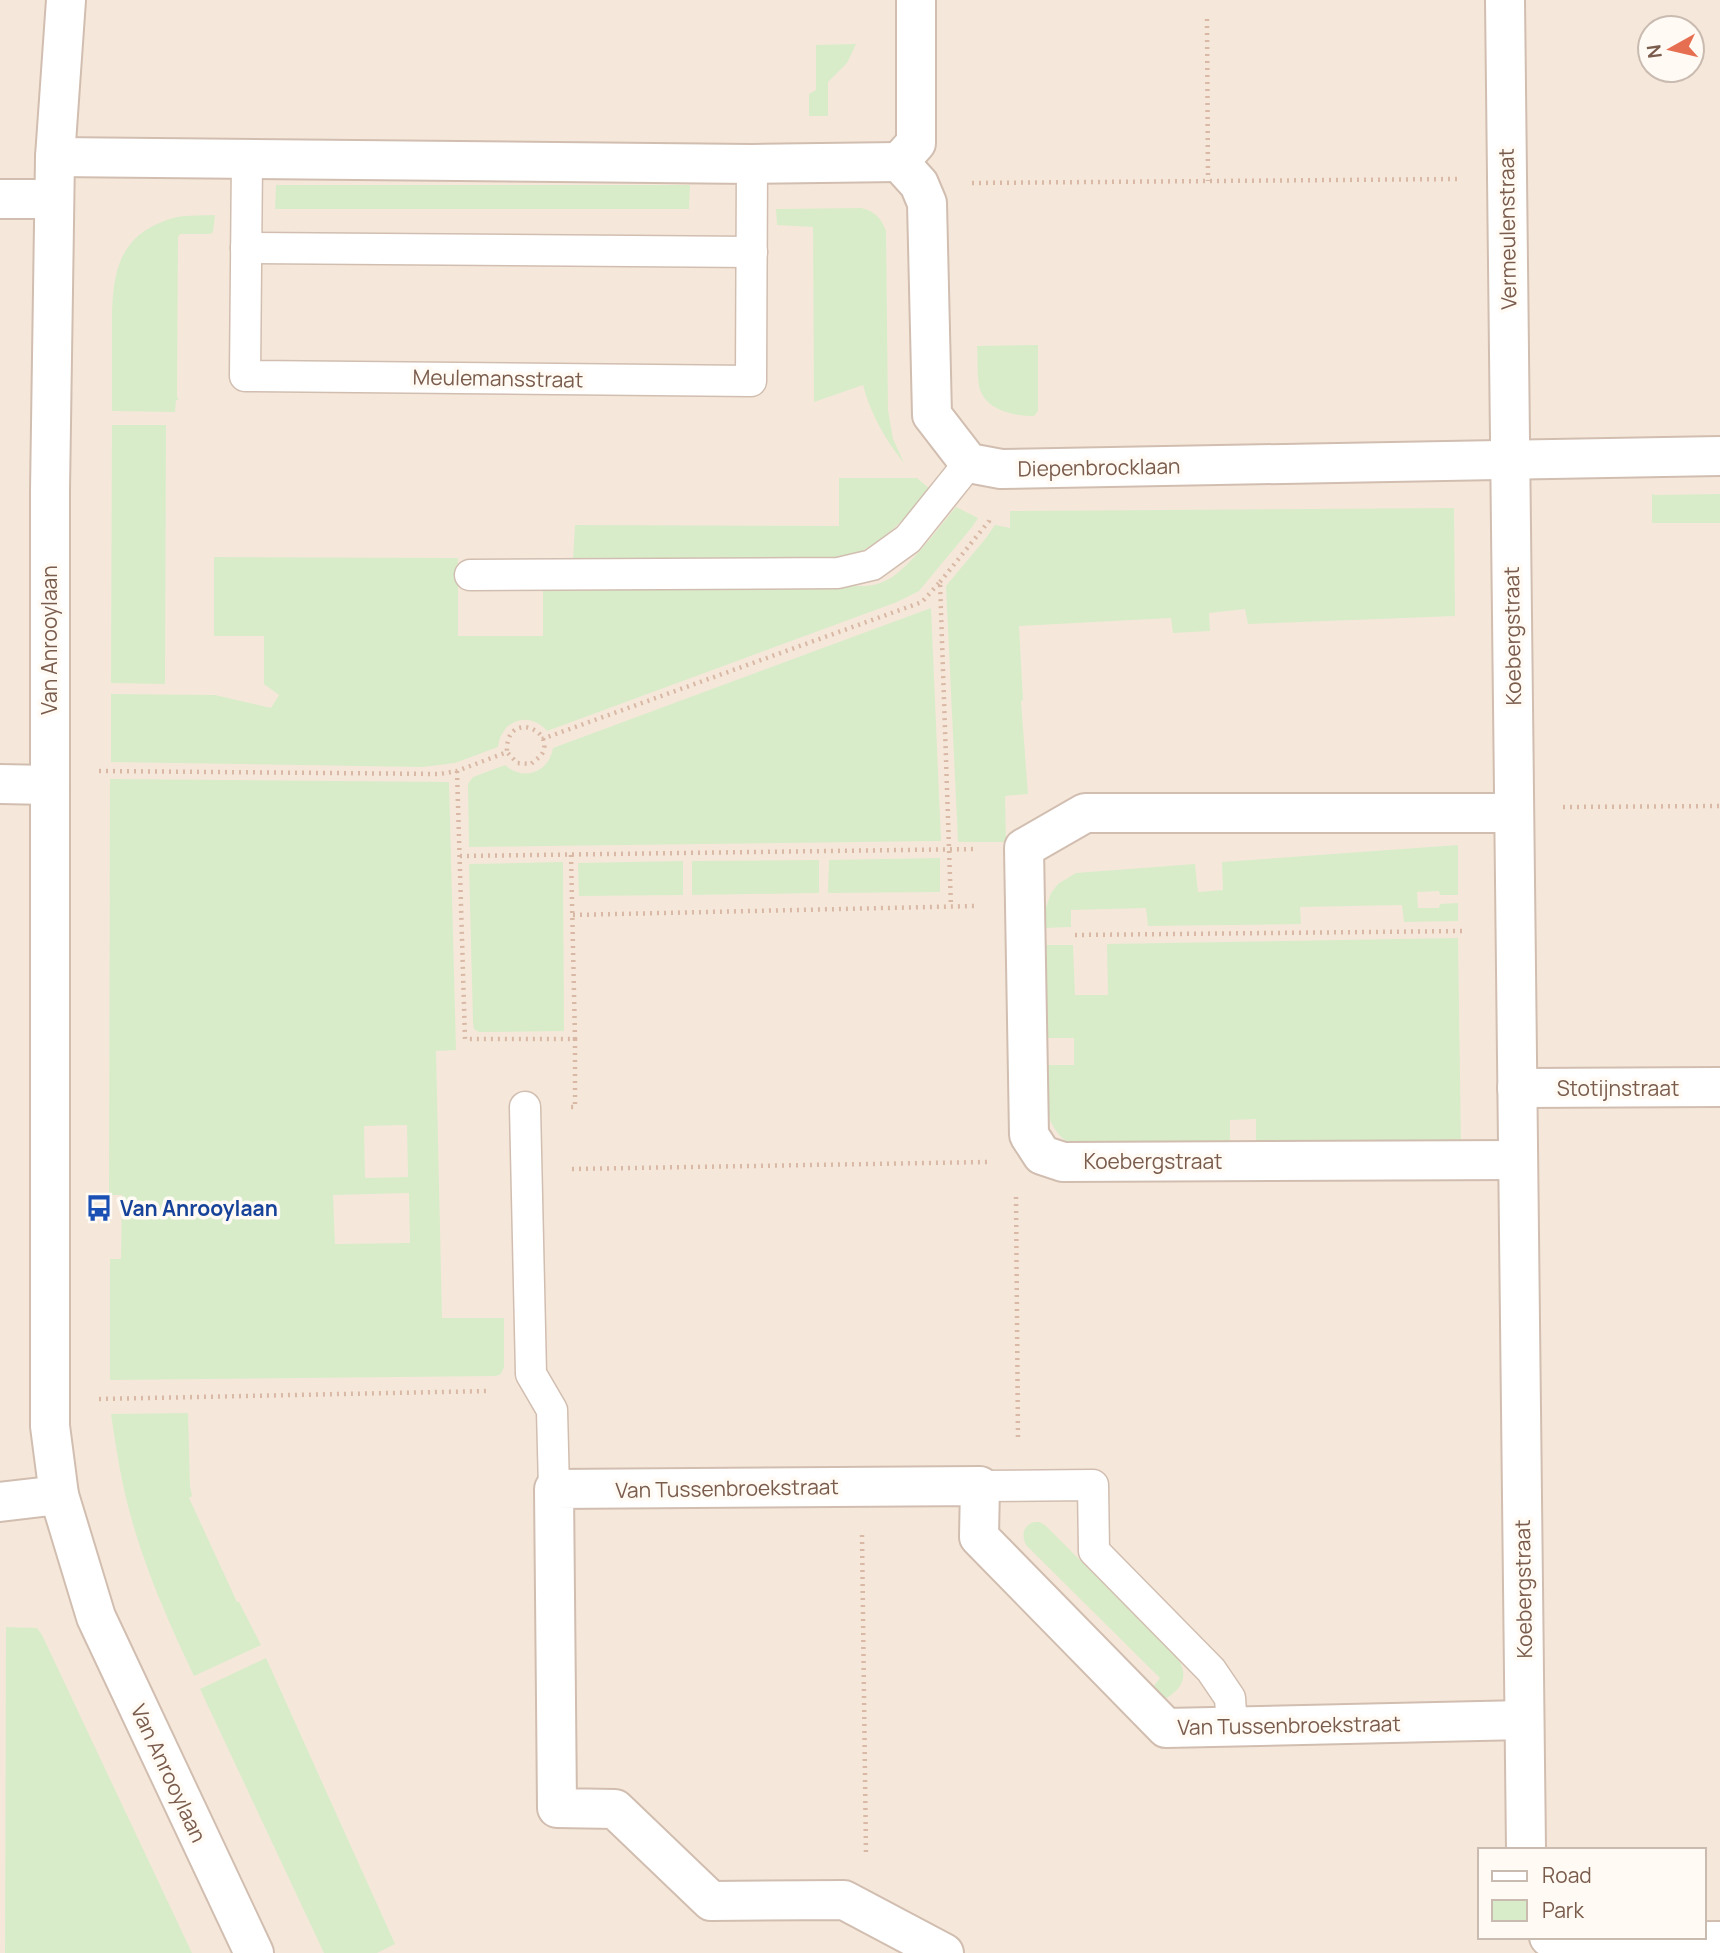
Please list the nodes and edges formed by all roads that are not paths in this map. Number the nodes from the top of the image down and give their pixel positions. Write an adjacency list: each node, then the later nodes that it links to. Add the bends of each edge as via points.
1 (66, 0): 4 (street, Van Anrooylaan)
2 (916, 0): 7 (street, via 916,143)
3 (1505, 0): 13 (street, Vermeulenstraat)
4 (55, 157): 5 (street); 8 (street, Van Anrooylaan)
5 (247, 159): 6 (street); 10 (lane, Meulemansstraat)
6 (752, 164): 7 (street); 11 (lane, Meulemansstraat)
7 (909, 173): 14 (street, via 927,204 932,415)
8 (54, 199): 9 (street); 16 (street, Van Anrooylaan)
9 (0, 200)
10 (246, 248): 11 (lane); 11 (lane, Meulemansstraat, via 245,376 751,381)
11 (752, 253)
12 (1720, 456): 13 (street, Diepenbrocklaan)
13 (1510, 459): 14 (street, Diepenbrocklaan, via 1001,469); 18 (street, Koebergstraat)
14 (969, 463): 15 (lane, via 908,539 872,565 838,573)
15 (470, 575)
16 (49, 778): 17 (street); 25 (street, Van Anrooylaan, via 49,1399)
17 (0, 784)
18 (1514, 810): 20 (street, Koebergstraat); 22 (street, Koebergstraat, via 1085,813 1024,848 1029,1158 1063,1162)
19 (1720, 1087): 20 (street, Stotijnstraat)
20 (1517, 1088): 22 (street, Koebergstraat)
21 (525, 1107): 24 (lane, via 531,1374 552,1410)
22 (1518, 1160): 27 (street, Koebergstraat)
23 (980, 1486): 24 (street, Van Tussenbroekstraat); 28 (street, Van Tussenbroekstraat, via 979,1537 1166,1728); 28 (lane, via 1093,1485 1094,1551 1211,1670 1230,1698)
24 (554, 1489): 33 (street, via 557,1808 615,1809 711,1901 844,1900)
25 (59, 1495): 26 (street); 32 (street, Van Anrooylaan, via 96,1617)
26 (0, 1502)
27 (1524, 1720): 28 (street, Van Tussenbroekstraat); 29 (street, Koebergstraat)
28 (1232, 1727)
29 (1526, 1848)
30 (1553, 1939): 31 (street)
31 (1720, 1941)
32 (254, 1953)
33 (944, 1953)

